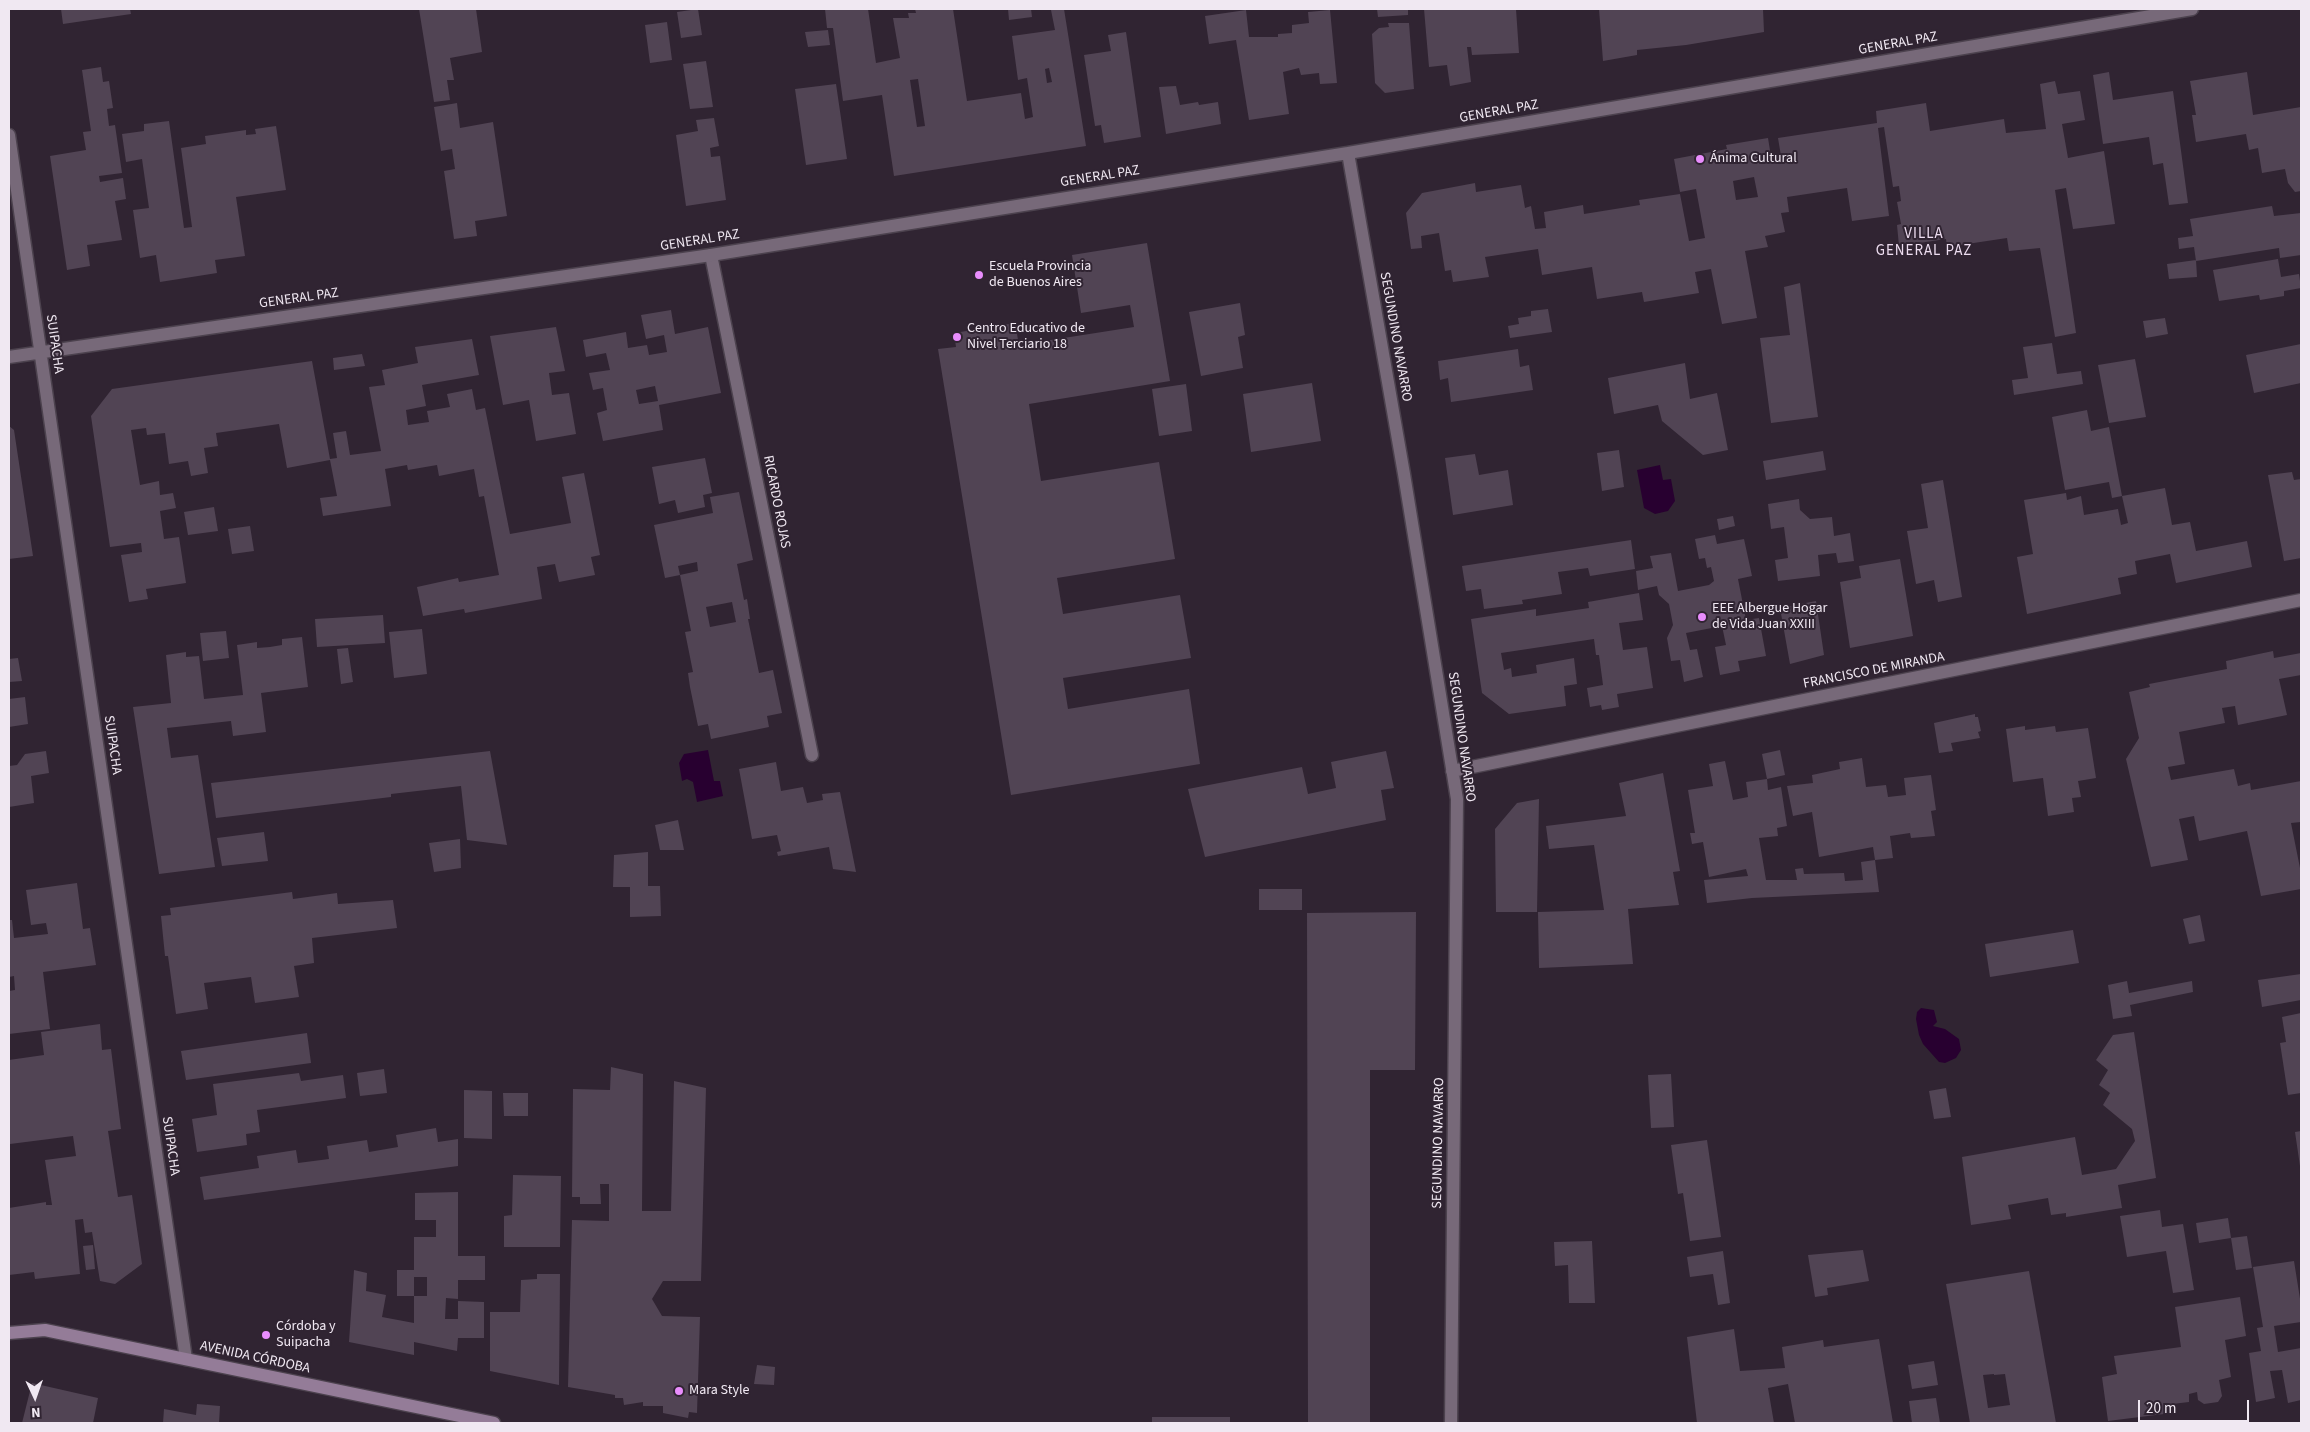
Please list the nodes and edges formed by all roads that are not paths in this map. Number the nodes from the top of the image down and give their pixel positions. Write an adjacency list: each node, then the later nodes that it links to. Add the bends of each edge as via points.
1 (2192, 9): 3 (street, GENERAL PAZ)
2 (9, 135): 5 (street, SUIPACHA)
3 (1348, 153): 4 (street, GENERAL PAZ); 9 (street, SEGUNDINO NAVARRO)
4 (711, 255): 5 (street, GENERAL PAZ); 8 (street, RICARDO ROJAS)
5 (40, 352): 6 (street, GENERAL PAZ); 11 (street, SUIPACHA)
6 (9, 357)
7 (2301, 600): 9 (street, FRANCISCO DE MIRANDA)
8 (812, 755)
9 (1452, 771): 13 (street, SEGUNDINO NAVARRO, via 1457,799)
10 (9, 1333): 11 (main road, AVENIDA CÓRDOBA, via 45,1330)
11 (186, 1359): 12 (main road, AVENIDA CÓRDOBA)
12 (494, 1423)
13 (1451, 1423)

